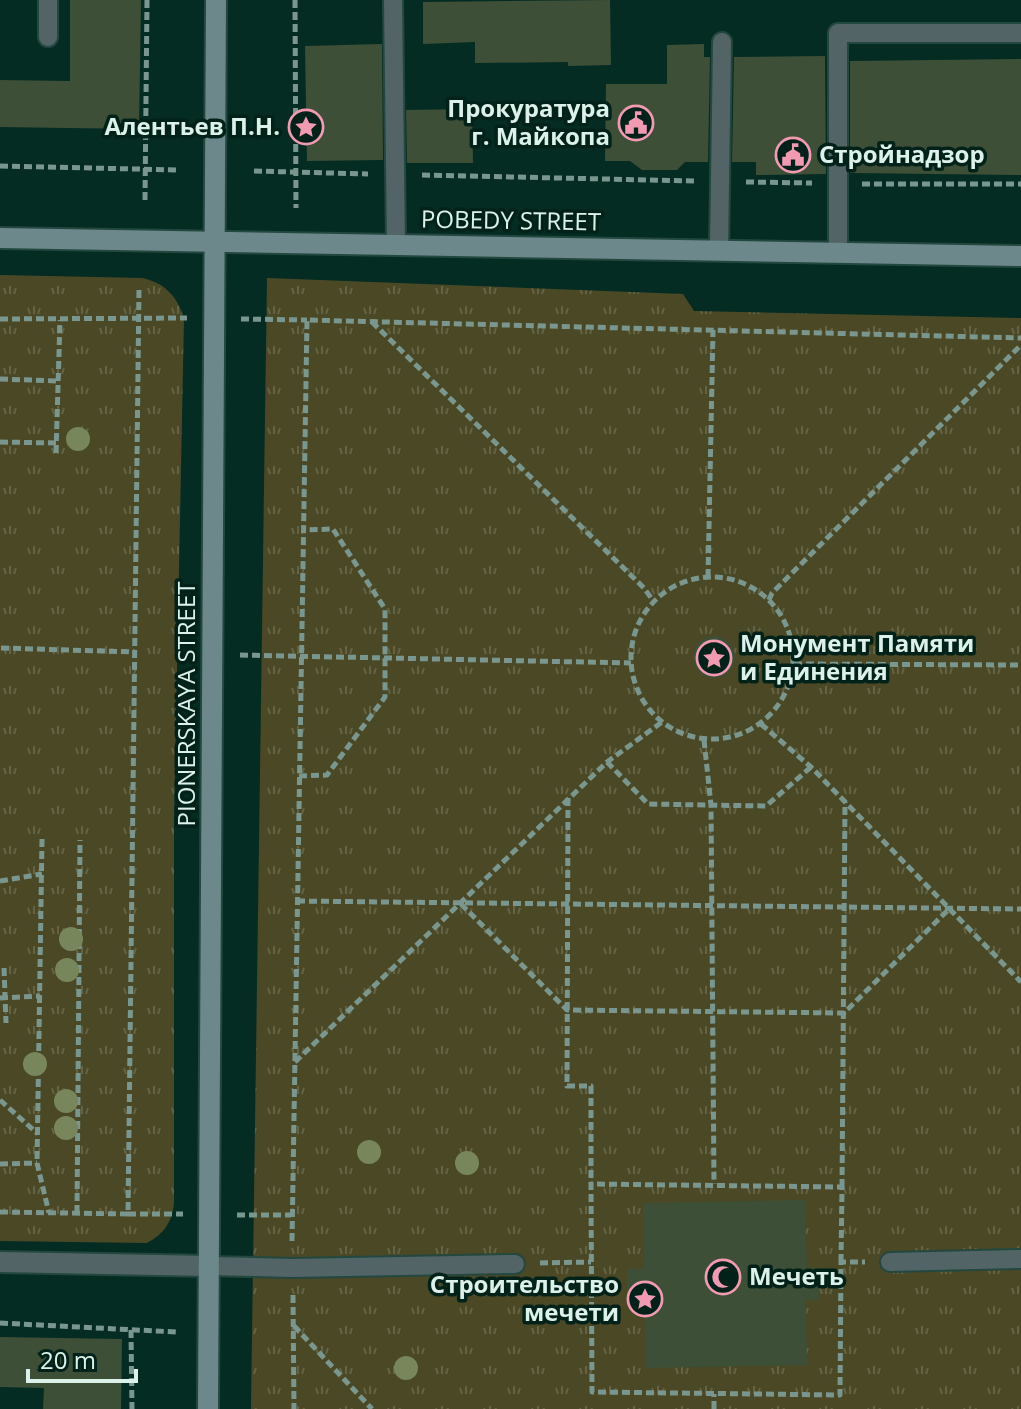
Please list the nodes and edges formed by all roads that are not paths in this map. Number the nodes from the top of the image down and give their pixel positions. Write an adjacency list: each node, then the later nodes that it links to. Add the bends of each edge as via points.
1 (48, 0): 5 (lane)
2 (216, 0): 8 (main road, PIONERSKAYA STREET)
3 (393, 0): 9 (lane)
4 (1021, 33): 11 (lane, via 838,33)
5 (48, 37)
6 (722, 42): 10 (lane)
7 (0, 238): 8 (main road, POBEDY STREET)
8 (215, 242): 9 (main road, POBEDY STREET); 17 (main road, PIONERSKAYA STREET)
9 (396, 245): 10 (main road, POBEDY STREET)
10 (719, 251): 11 (main road, POBEDY STREET)
11 (838, 253): 12 (main road, POBEDY STREET)
12 (1021, 256)
13 (1021, 1259): 15 (lane)
14 (0, 1262): 17 (street)
15 (890, 1262)
16 (515, 1264): 17 (lane)
17 (210, 1266): 18 (main road, PIONERSKAYA STREET)
18 (208, 1409)

